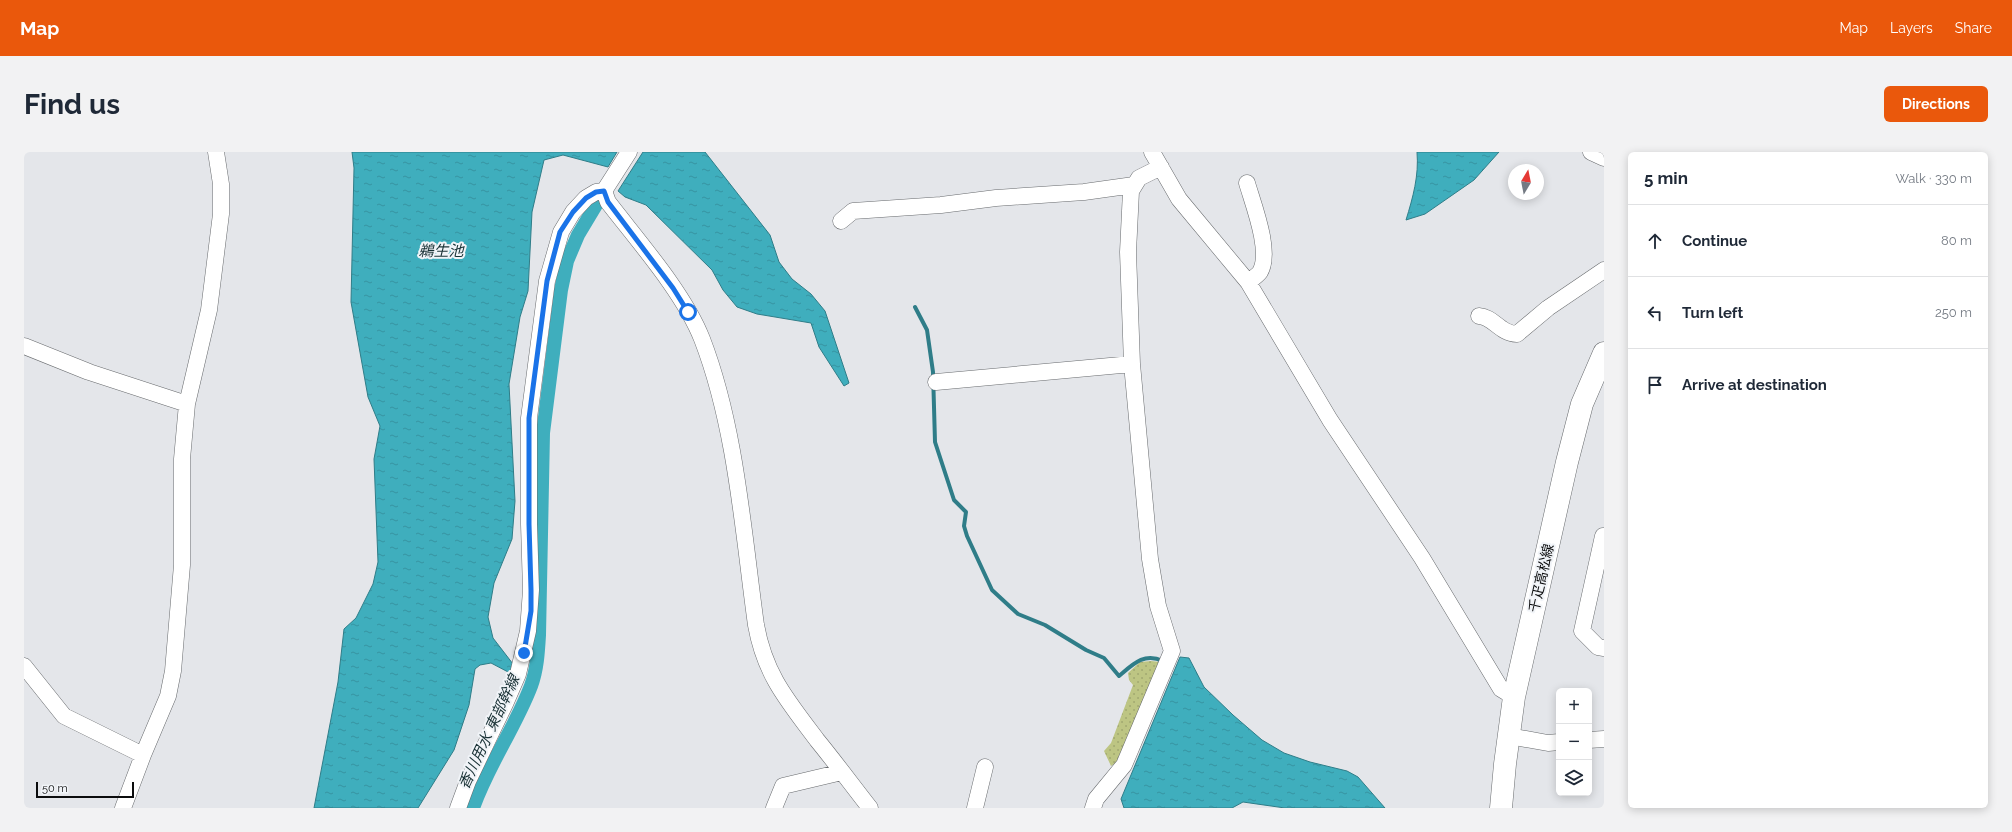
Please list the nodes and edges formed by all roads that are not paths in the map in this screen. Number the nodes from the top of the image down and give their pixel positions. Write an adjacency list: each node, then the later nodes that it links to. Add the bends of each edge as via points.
1 (216, 152): 18 (street, via 221,184 221,214 209,310)
2 (629, 152): 9 (street)
3 (1152, 152): 6 (street)
4 (1592, 152): 5 (street)
5 (1604, 158)
6 (1161, 167): 8 (street, via 1139,178); 12 (street, via 1179,199)
7 (1247, 183): 12 (street, via 1258,221 1264,257 1260,271)
8 (1134, 185): 10 (street, via 1084,192 853,211); 16 (street, via 1131,191 1128,252)
9 (607, 189): 29 (street, via 608,202 673,288 702,338 726,418 760,646 780,691); 31 (street, via 586,198 573,212 560,232 547,281 529,418 531,590 527,638 518,674 468,780)
10 (841, 221)
11 (1604, 270): 13 (street, via 1548,308 1517,334 1508,334 1485,316)
12 (1248, 282): 22 (street, via 1330,420 1422,558 1500,689)
13 (1479, 316)
14 (24, 346): 18 (street, via 89,372)
15 (1604, 353): 22 (main road, 千疋高松線, via 1582,404 1566,462)
16 (1132, 364): 17 (street); 35 (street, via 1150,559 1158,606 1172,651 1124,765 1096,799)
17 (936, 382)
18 (187, 404): 27 (street, via 182,459 182,565 173,671 168,696)
19 (1603, 545): 20 (street, via 1582,631 1598,646)
20 (1604, 648)
21 (24, 666): 27 (street, via 64,716)
22 (1514, 697): 23 (main road, 千疋高松線)
23 (1509, 736): 26 (street); 36 (main road, 千疋高松線)
24 (1604, 739): 25 (street)
25 (1592, 740)
26 (1556, 742)
27 (143, 755): 30 (street)
28 (985, 767): 34 (street)
29 (842, 772): 32 (street, via 783,786); 33 (street)
30 (123, 808)
31 (458, 808)
32 (774, 808)
33 (870, 808)
34 (975, 808)
35 (1093, 808)
36 (1501, 808)

